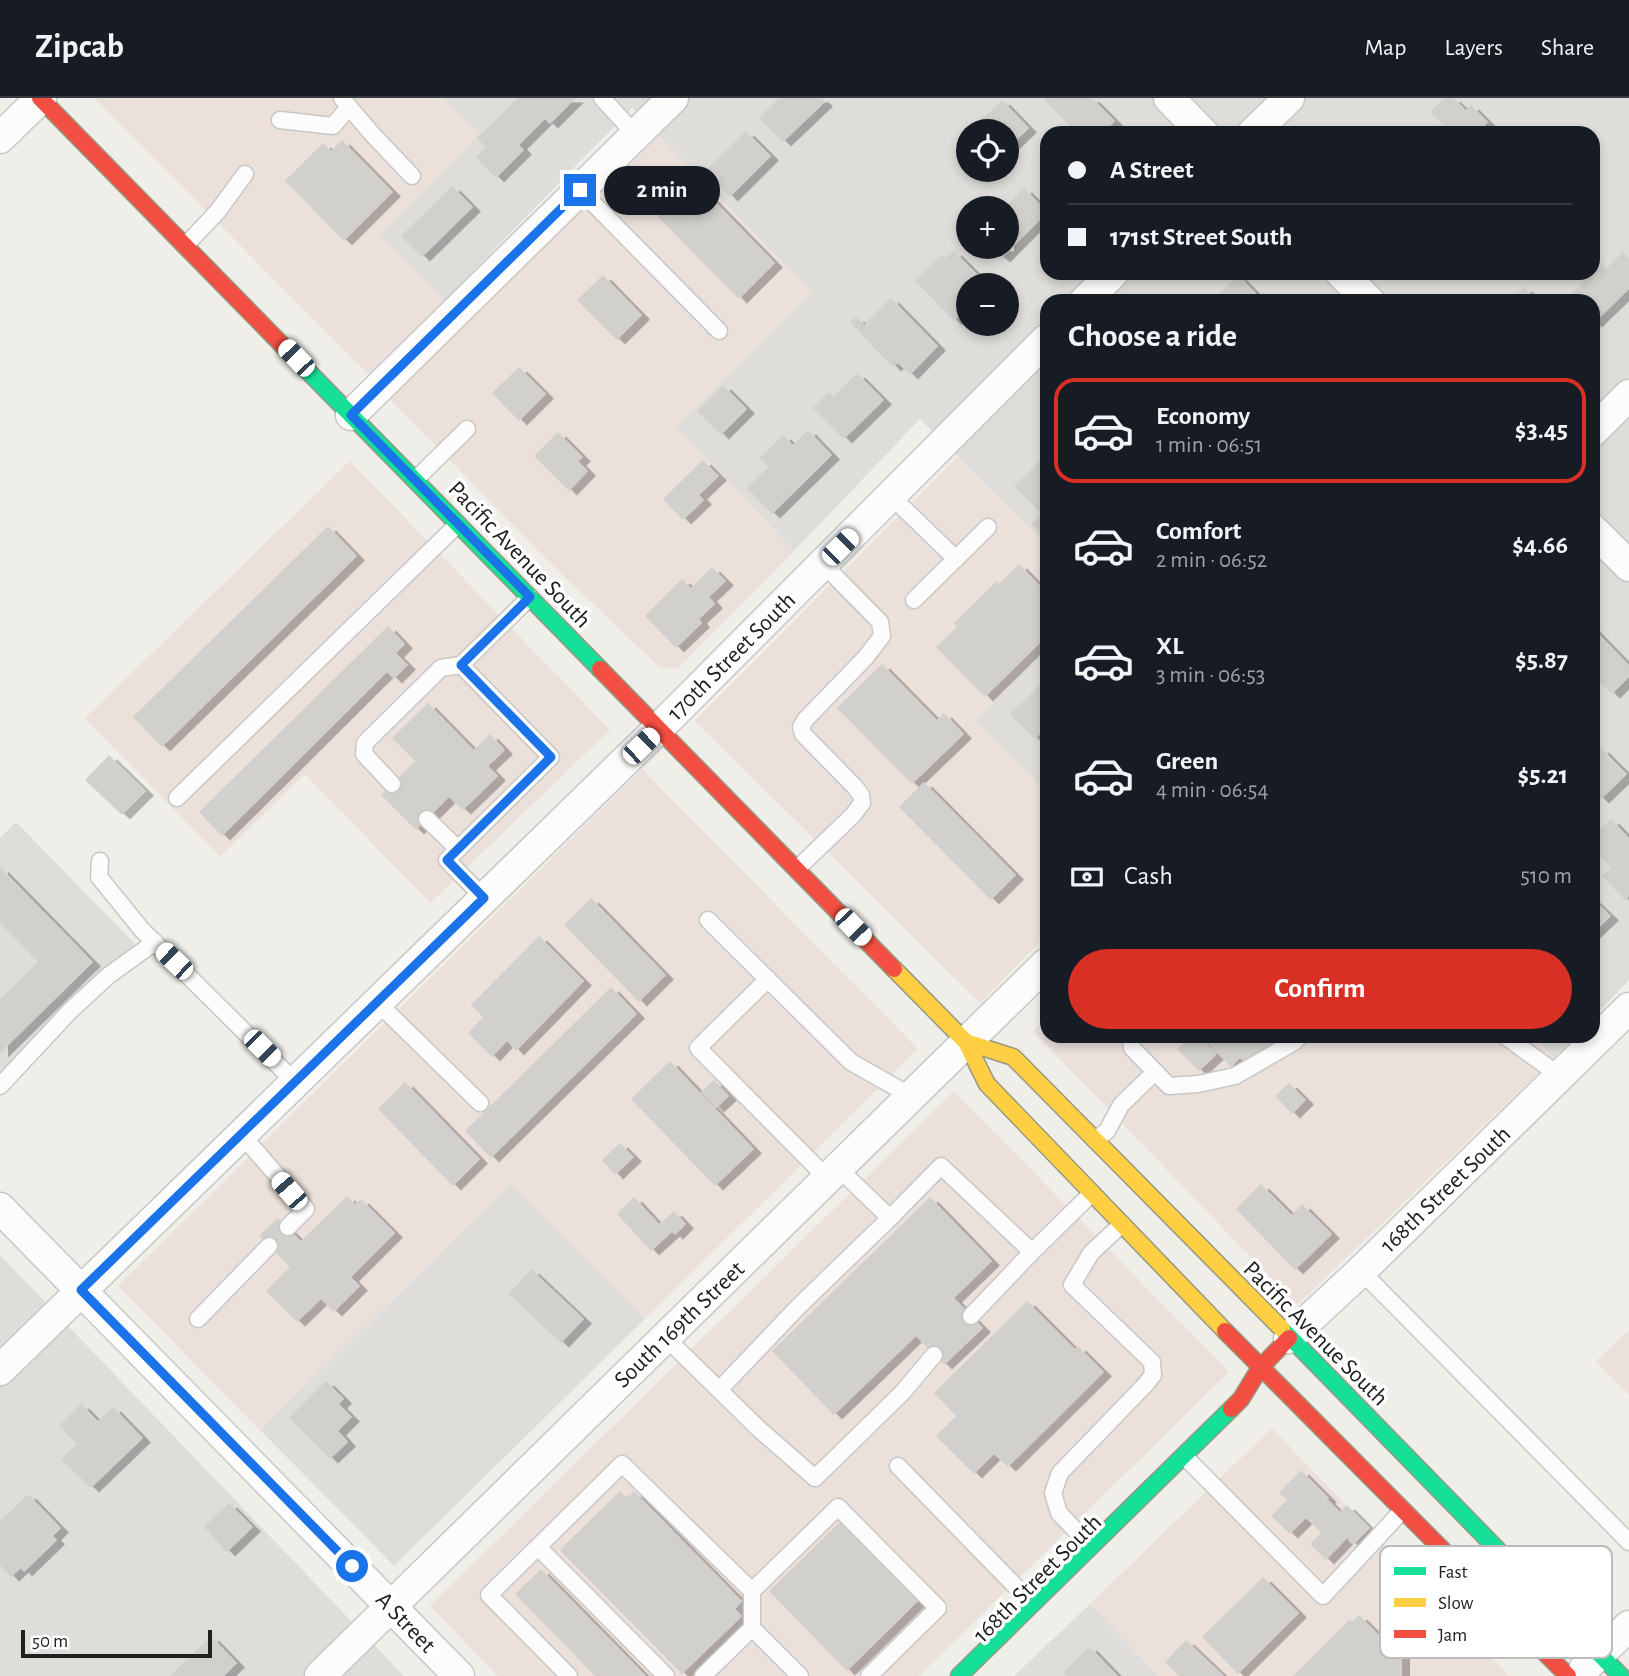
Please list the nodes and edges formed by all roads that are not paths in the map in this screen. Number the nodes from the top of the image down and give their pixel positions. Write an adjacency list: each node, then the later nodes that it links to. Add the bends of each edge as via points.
1 (41, 98): 11 (street); 15 (main road, Pacific Avenue South)
2 (602, 98): 10 (lane)
3 (673, 98): 10 (street)
4 (1169, 98): 8 (street)
5 (1289, 98): 9 (street)
6 (345, 103): 7 (lane, via 333,126); 13 (lane)
7 (280, 120)
8 (1196, 126)
9 (1260, 126)
10 (636, 135): 14 (street)
11 (0, 138)
12 (245, 174): 15 (lane)
13 (412, 176)
14 (580, 190): 20 (lane); 23 (street)
15 (185, 246): 23 (main road, Pacific Avenue South)
16 (1106, 280): 18 (street)
17 (1348, 280): 19 (street)
18 (1092, 294)
19 (1362, 294)
20 (719, 331)
21 (1040, 346): 27 (street, 170th Street South)
22 (1629, 395): 24 (street)
23 (351, 415): 26 (main road, Pacific Avenue South)
24 (1600, 424)
25 (467, 429): 26 (lane)
26 (415, 480): 28 (main road, Pacific Avenue South)
27 (891, 496): 31 (lane); 32 (street, 170th Street South)
28 (458, 524): 34 (main road, Pacific Avenue South); 39 (lane)
29 (988, 527): 31 (lane)
30 (1600, 537): 33 (street)
31 (956, 559): 35 (lane)
32 (823, 564): 37 (street, 170th Street South); 43 (lane, via 880,622 882,636 801,727 854,786 862,803)
33 (1629, 566)
34 (530, 597): 36 (lane); 37 (main road, Pacific Avenue South)
35 (914, 600)
36 (461, 665): 38 (lane, via 441,668 365,743 364,754); 41 (lane, via 551,757)
37 (659, 728): 43 (main road, Pacific Avenue South); 44 (street, 170th Street South)
38 (393, 784)
39 (177, 798)
40 (427, 818): 41 (lane)
41 (458, 849): 44 (lane, via 447,860)
42 (100, 861): 46 (lane, via 99,877)
43 (797, 870): 52 (main road, Pacific Avenue South)
44 (484, 898): 49 (street, 170th Street South)
45 (708, 920): 48 (lane)
46 (155, 942): 59 (lane); 60 (lane, via 70,1011)
47 (1040, 970): 52 (street, South 169th Street)
48 (768, 979): 61 (lane, via 851,1062); 65 (lane, via 698,1048)
49 (377, 1002): 59 (street, 170th Street South); 62 (lane)
50 (1629, 1008): 51 (street, 168th Street South)
51 (1600, 1037)
52 (966, 1042): 61 (street, South 169th Street); 64 (main road, Pacific Avenue South, via 1013,1057); 66 (main road, Pacific Avenue South, via 987,1084)
53 (1131, 1043): 57 (lane)
54 (1292, 1043): 57 (lane, via 1235,1076 1198,1084 1169,1086)
55 (1515, 1043): 58 (lane)
56 (1593, 1043): 58 (street, 168th Street South)
57 (1155, 1072): 64 (lane, via 1121,1105 1107,1131)
58 (1560, 1076): 73 (street, 168th Street South)
59 (295, 1082): 63 (street, 170th Street South)
60 (0, 1086)
61 (911, 1096): 65 (street, South 169th Street)
62 (480, 1103)
63 (242, 1135): 70 (lane, via 306,1209); 74 (street, 170th Street South)
64 (1095, 1140): 78 (main road, Pacific Avenue South)
65 (833, 1173): 68 (lane); 77 (street, South 169th Street)
66 (1092, 1193): 69 (main road, Pacific Avenue South); 72 (lane)
67 (0, 1208): 74 (street, A Street)
68 (890, 1218): 72 (lane, via 941,1166); 83 (lane)
69 (1122, 1224): 80 (main road, Pacific Avenue South); 88 (lane, via 1091,1253 1072,1285 1152,1362 1153,1375 1060,1472 1053,1493 1059,1513)
70 (288, 1227)
71 (269, 1246): 76 (lane)
72 (1032, 1252): 75 (lane)
73 (1361, 1271): 78 (street, 168th Street South); 89 (lane)
74 (81, 1290): 81 (street, 170th Street South); 95 (street, A Street)
75 (971, 1316)
76 (198, 1319)
77 (665, 1337): 83 (lane); 95 (street, South 169th Street)
78 (1289, 1338): 80 (main road, 168th Street South); 91 (main road, Pacific Avenue South)
79 (934, 1355): 83 (lane, via 815,1478)
80 (1260, 1368): 82 (main road, 168th Street South); 84 (main road, 168th Street South, via 1241,1399); 87 (main road, Pacific Avenue South)
81 (0, 1370)
82 (1230, 1385)
83 (719, 1390)
84 (1184, 1456): 87 (lane, via 1323,1596); 102 (main road, 168th Street South)
85 (898, 1466): 94 (lane)
86 (1126, 1490): 88 (main road, 168th Street South)
87 (1402, 1511): 90 (main road, Pacific Avenue South)
88 (1081, 1536): 94 (main road, 168th Street South)
89 (1629, 1542)
90 (1437, 1546)
91 (1494, 1546)
92 (538, 1547): 93 (lane, via 622,1464); 105 (lane, via 489,1595); 106 (lane)
93 (752, 1591): 97 (lane); 109 (lane, via 838,1507 938,1608)
94 (1022, 1593): 102 (main road, 168th Street South)
95 (391, 1606): 103 (street, South 169th Street); 104 (street, A Street)
96 (1629, 1626): 98 (street)
97 (752, 1628): 107 (lane); 108 (lane)
98 (1612, 1642)
99 (1550, 1658): 110 (main road, Pacific Avenue South)
100 (1595, 1658): 111 (street)
101 (1603, 1658): 112 (main road, Pacific Avenue South)
102 (953, 1671)
103 (320, 1676)
104 (458, 1676)
105 (569, 1676)
106 (666, 1676)
107 (703, 1676)
108 (800, 1676)
109 (869, 1676)
110 (1568, 1676)
111 (1576, 1676)
112 (1621, 1676)

